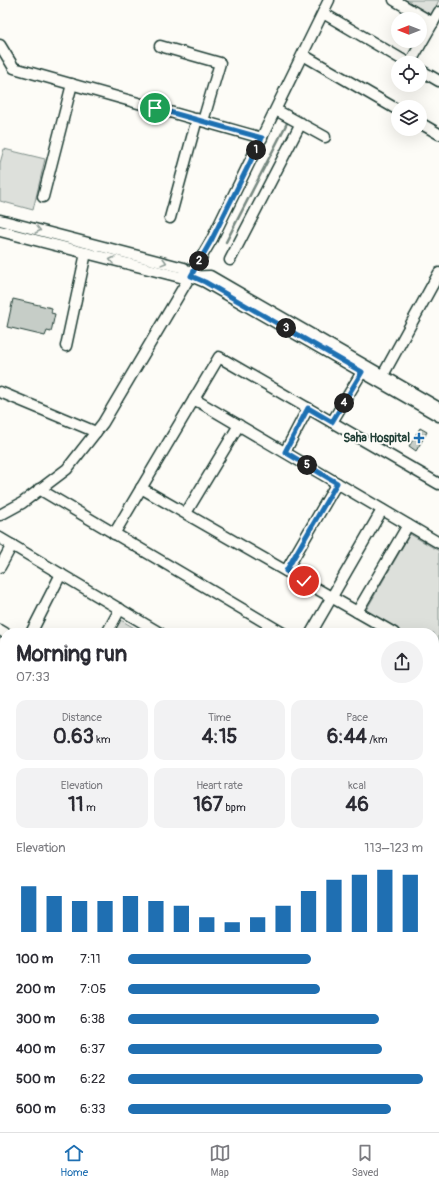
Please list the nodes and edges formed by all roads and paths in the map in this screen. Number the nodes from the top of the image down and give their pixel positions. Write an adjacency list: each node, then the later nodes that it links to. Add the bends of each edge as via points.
1 (329, 0): 4 (street)
2 (394, 0): 5 (street)
3 (439, 12): 5 (street)
4 (323, 14): 8 (street); 9 (street)
5 (433, 23): 10 (street)
6 (0, 45): 13 (street, via 14,68)
7 (160, 46): 16 (street, via 220,63)
8 (303, 55): 14 (street); 15 (street)
9 (397, 56)
10 (413, 56)
11 (427, 74): 12 (street)
12 (439, 81)
13 (72, 84): 16 (street); 22 (street)
14 (391, 106)
15 (276, 110): 17 (street); 21 (street)
16 (200, 120): 21 (street); 23 (street)
17 (301, 123): 20 (street); 27 (street)
18 (427, 127): 19 (street)
19 (439, 134)
20 (325, 137)
21 (262, 138): 29 (street)
22 (43, 197)
23 (170, 218)
24 (0, 220): 29 (street, one-way to 29, via 184,268)
25 (0, 231): 26 (street)
26 (86, 253): 29 (street, one-way to 26, via 180,277); 30 (street)
27 (230, 260)
28 (439, 273): 32 (street)
29 (191, 276): 31 (street, via 210,276); 40 (street)
30 (66, 346)
31 (364, 369): 32 (street); 37 (street); 38 (street)
32 (383, 375): 36 (street)
33 (0, 392): 40 (street)
34 (194, 399): 35 (street, via 219,357); 39 (street); 44 (street)
35 (308, 408): 38 (street); 41 (street)
36 (439, 408)
37 (439, 416)
38 (332, 422): 43 (street)
39 (239, 425): 41 (street); 47 (street)
40 (96, 432): 45 (street, via 67,469)
41 (285, 452): 42 (street)
42 (337, 483): 46 (street); 55 (street)
43 (439, 484)
44 (141, 488): 47 (street); 50 (street)
45 (39, 490): 48 (street); 50 (street)
46 (382, 510): 49 (street); 57 (street)
47 (186, 513): 55 (street)
48 (0, 515)
49 (408, 525): 52 (street); 59 (street)
50 (114, 534): 63 (street)
51 (0, 538): 53 (street)
52 (439, 544)
53 (12, 545): 54 (street); 56 (street)
54 (0, 568)
55 (286, 571): 57 (street)
56 (61, 574): 58 (street); 60 (street)
57 (332, 597): 59 (street); 64 (street)
58 (120, 609): 61 (street); 62 (street)
59 (357, 612): 65 (street)
60 (34, 628)
61 (110, 628)
62 (152, 628)
63 (275, 628)
64 (314, 628)
65 (385, 628)

